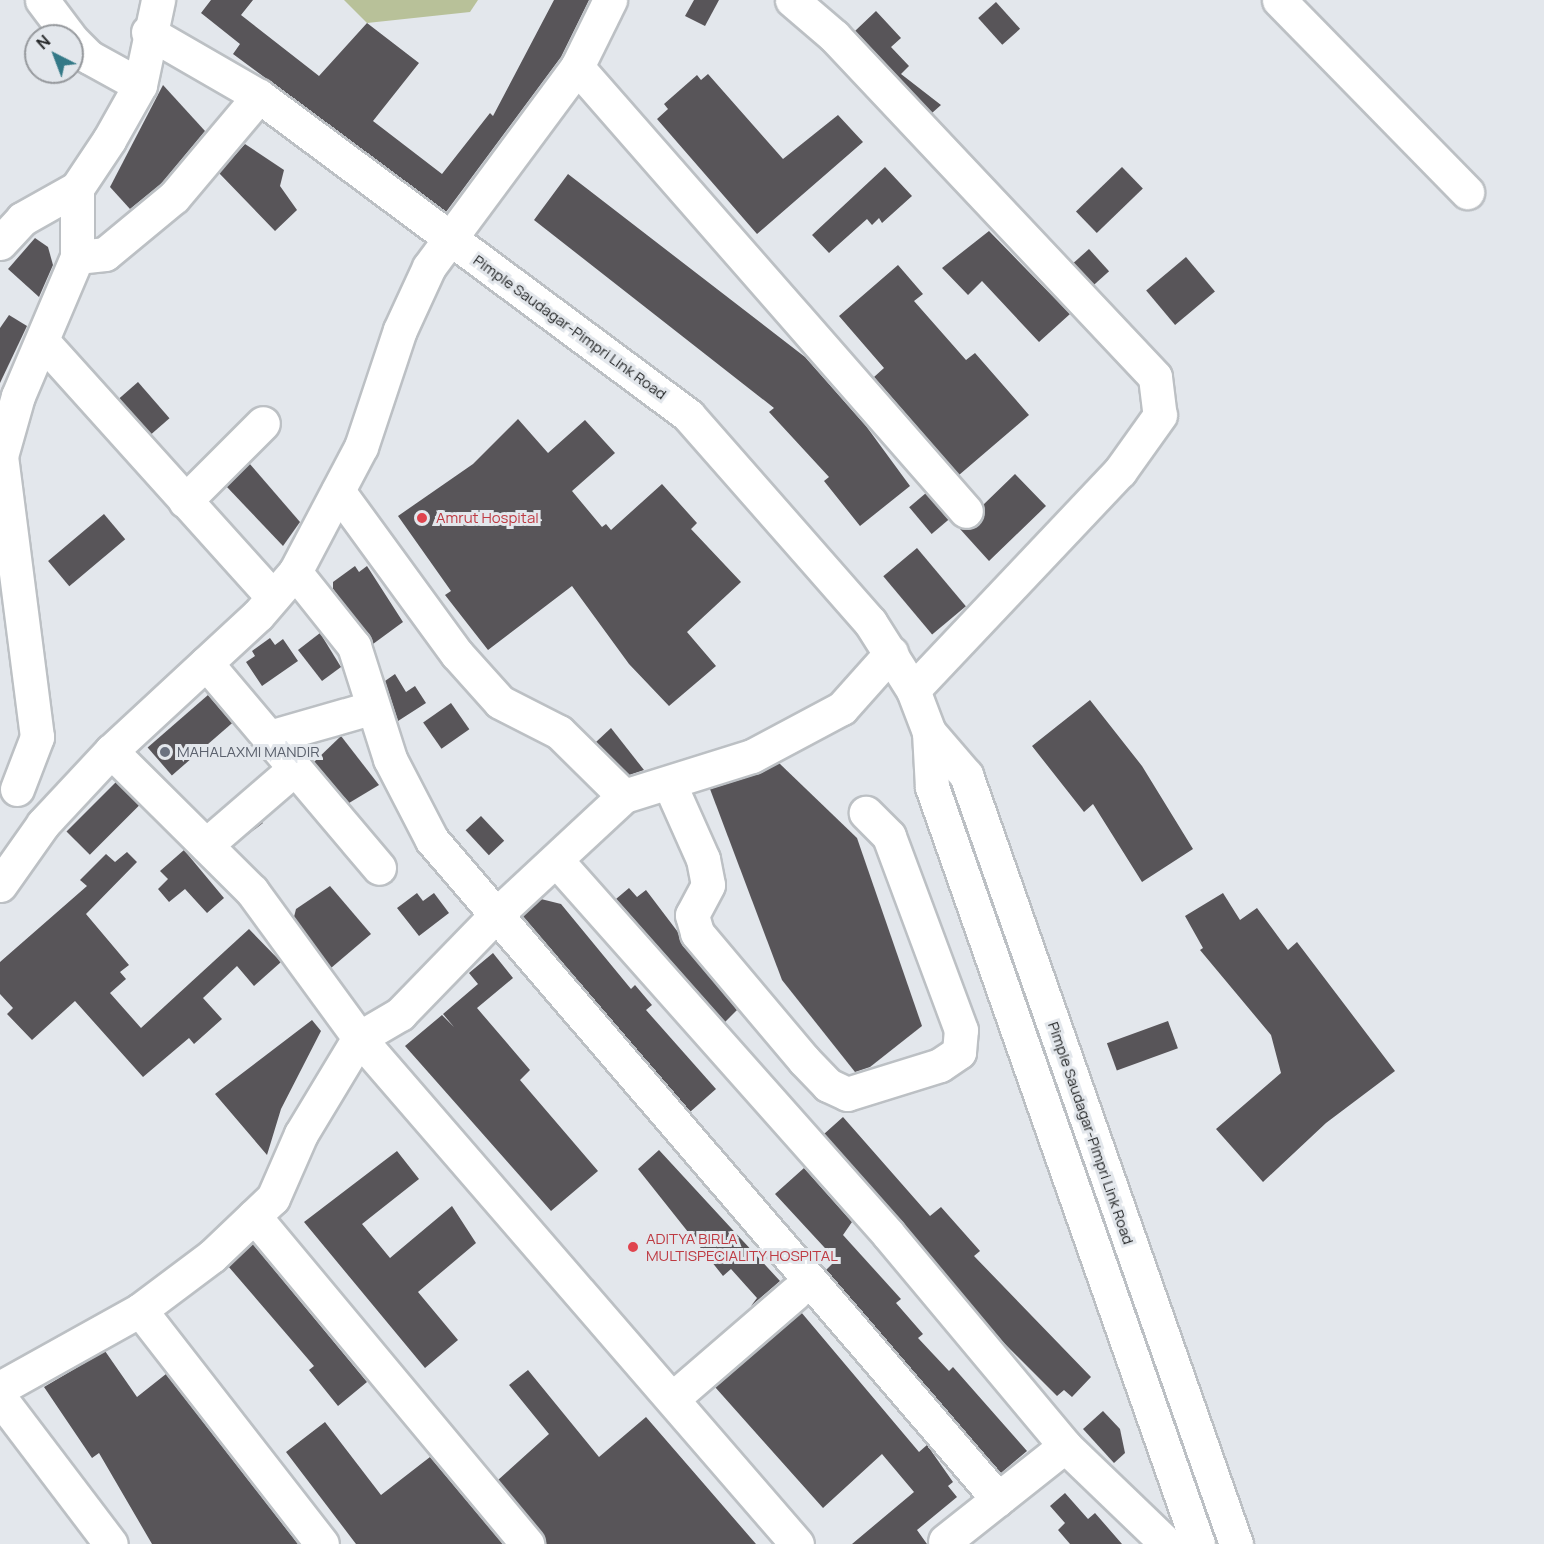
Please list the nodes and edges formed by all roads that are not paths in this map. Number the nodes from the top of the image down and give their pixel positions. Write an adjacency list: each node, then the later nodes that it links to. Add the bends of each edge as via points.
1 (42, 0): 6 (street)
2 (158, 0): 7 (street)
3 (610, 0): 9 (street)
4 (792, 0): 27 (street, via 834,36 1155,377 1160,415 1120,471)
5 (1279, 0): 13 (street)
6 (60, 24)
7 (148, 32): 10 (street); 11 (street, Pimple Saudagar-Pimpri Link Road)
8 (84, 52): 10 (street)
9 (577, 67): 14 (street); 22 (street)
10 (140, 85): 12 (street)
11 (258, 96): 14 (street, Pimple Saudagar-Pimpri Link Road); 16 (street, via 174,197 113,249)
12 (77, 188): 15 (street, via 22,219); 16 (street)
13 (1467, 192)
14 (449, 238): 20 (street, via 429,267 400,330 361,447); 25 (street, Pimple Saudagar-Pimpri Link Road, via 688,415 843,587)
15 (0, 243)
16 (76, 257): 17 (street)
17 (44, 343): 19 (street, via 18,396); 21 (street)
18 (263, 423): 21 (street)
19 (0, 456): 33 (street, via 37,737)
20 (338, 491): 23 (street); 35 (street, via 457,654 500,702 559,732)
21 (184, 501): 24 (street)
22 (966, 511)
23 (295, 572): 24 (street); 28 (street, via 354,646)
24 (273, 597): 26 (street)
25 (891, 653): 27 (street, Pimple Saudagar-Pimpri Link Road); 34 (street, via 842,708 752,756)
26 (206, 663): 30 (street); 31 (street)
27 (913, 690): 29 (street, Pimple Saudagar-Pimpri Link Road)
28 (371, 708): 30 (street); 42 (street, via 390,759 432,840)
29 (929, 732): 58 (street, Pimple Saudagar-Pimpri Link Road, via 932,787); 59 (street, Pimple Saudagar-Pimpri Link Road, via 966,775)
30 (269, 737): 32 (street)
31 (111, 751): 37 (street); 38 (street)
32 (294, 769): 38 (street); 40 (street)
33 (8, 778): 37 (street)
34 (670, 785): 35 (street); 36 (street, via 703,859 708,885 692,915 697,933 804,1060 828,1085 847,1094 940,1065 959,1052 961,1030 889,836)
35 (624, 796): 39 (street)
36 (866, 813)
37 (43, 824): 41 (street)
38 (206, 845): 43 (street, via 252,891)
39 (557, 861): 42 (street); 50 (street, via 880,1225)
40 (379, 868)
41 (0, 885)
42 (498, 913): 43 (street, via 400,1014); 51 (street)
43 (359, 1038): 44 (street, via 312,1113 273,1198); 49 (street)
44 (254, 1215): 46 (street, via 212,1256); 55 (street)
45 (795, 1293): 49 (street)
46 (140, 1310): 47 (street); 54 (street)
47 (0, 1388)
48 (0, 1398): 53 (street)
49 (672, 1400): 56 (street)
50 (1065, 1446): 51 (street); 57 (street)
51 (998, 1499): 52 (street)
52 (945, 1541)
53 (111, 1544)
54 (322, 1544)
55 (527, 1544)
56 (797, 1544)
57 (1167, 1544)
58 (1198, 1544)
59 (1236, 1544)

